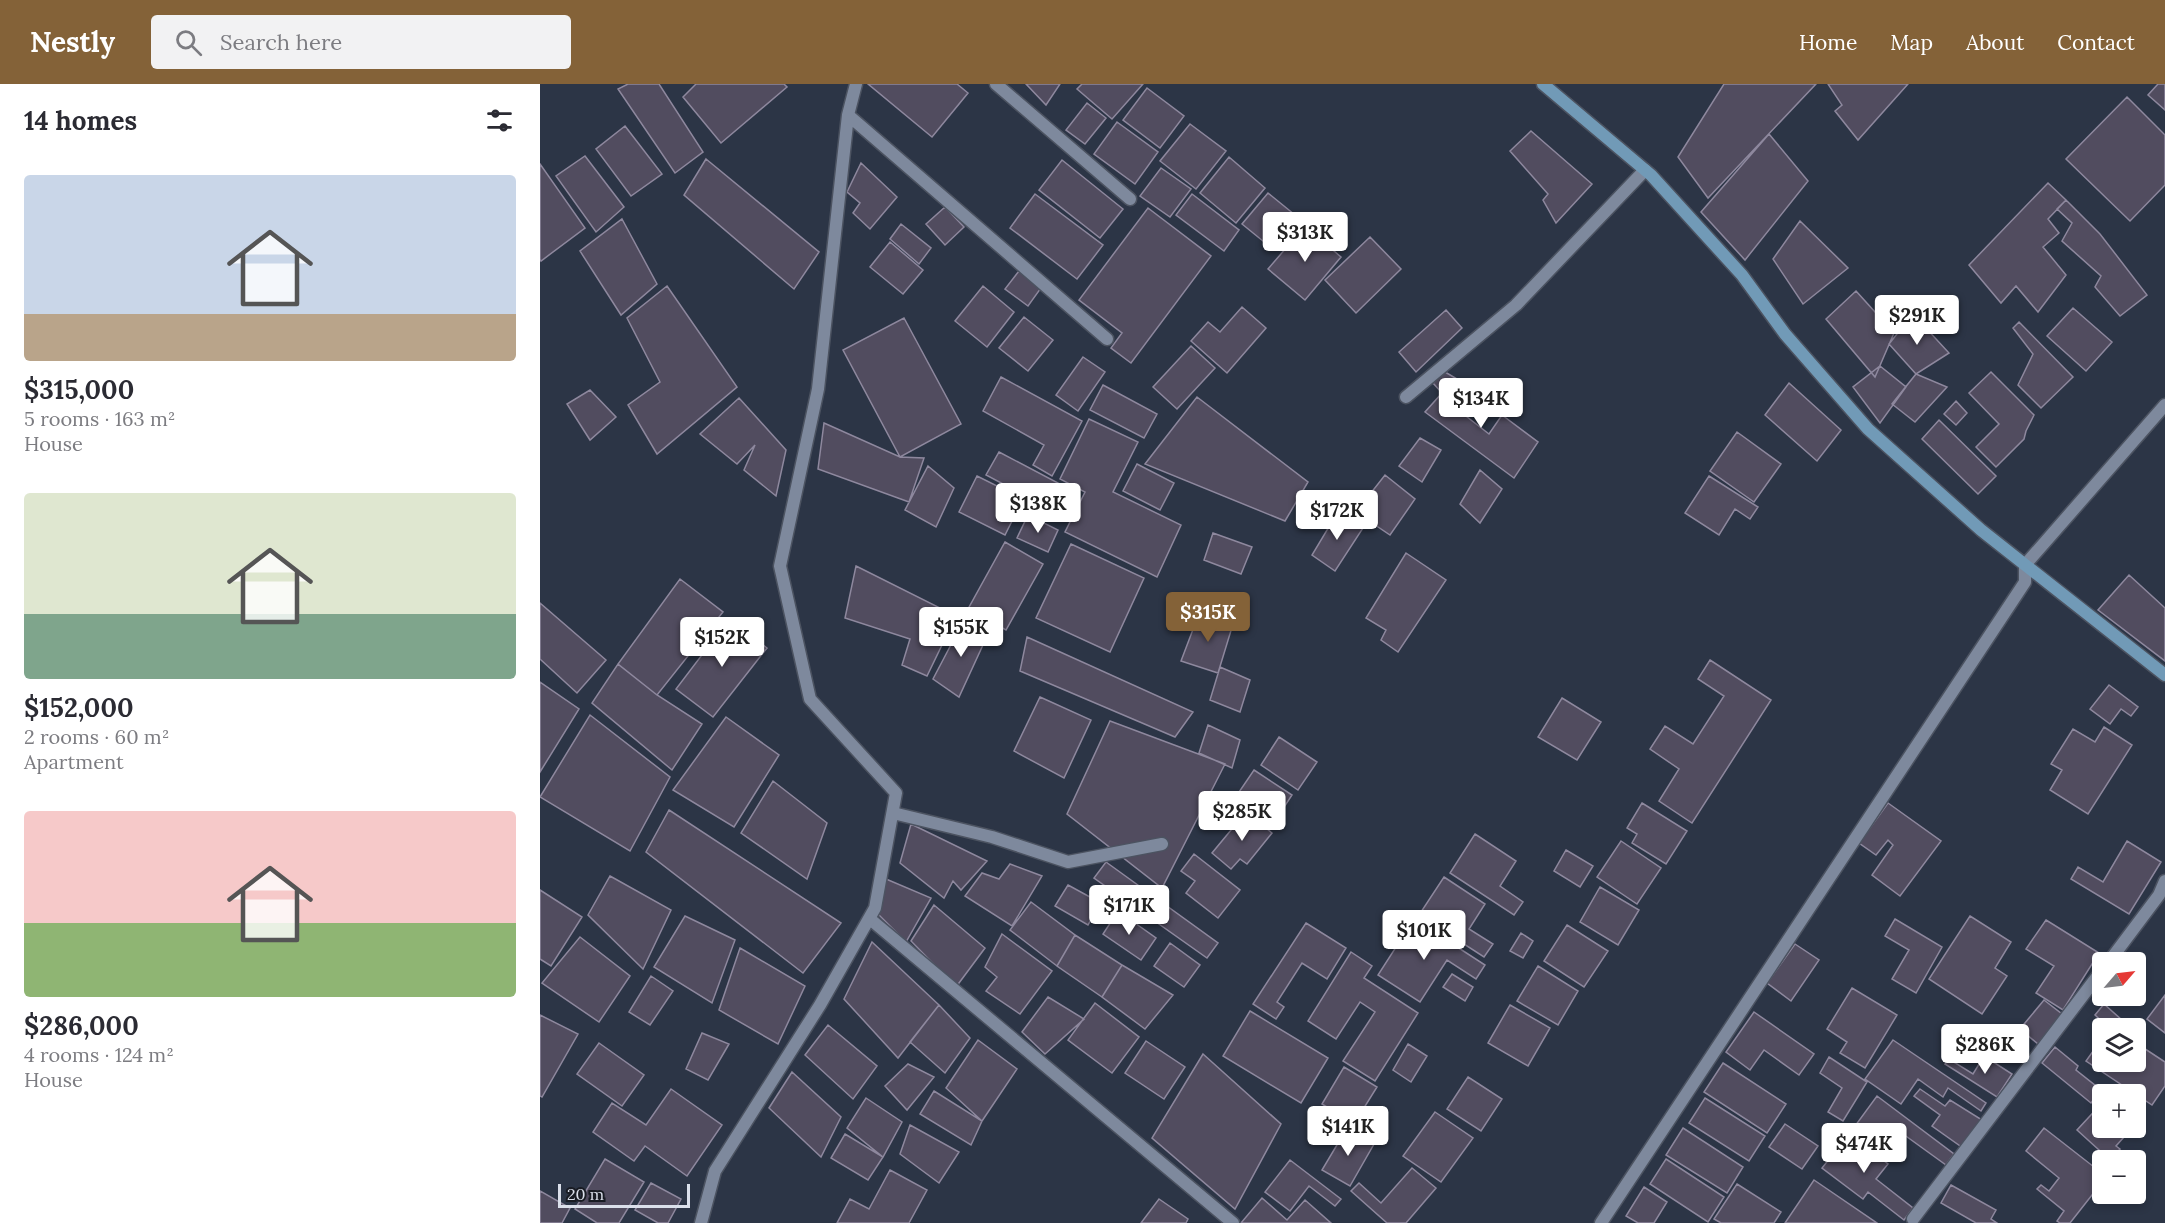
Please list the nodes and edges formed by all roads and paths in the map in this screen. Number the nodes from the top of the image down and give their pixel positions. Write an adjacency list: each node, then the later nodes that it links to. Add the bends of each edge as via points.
1 (856, 84): 4 (street)
2 (996, 84): 6 (street)
3 (1543, 84): 5 (main road)
4 (848, 115): 7 (street); 12 (street, via 818,389 780,566 810,699 896,793)
5 (1645, 171): 8 (street, via 1516,305); 10 (main road, via 1742,274 1785,334 1868,429)
6 (1130, 199)
7 (1107, 339)
8 (1406, 397)
9 (2165, 405): 10 (street)
10 (2025, 565): 11 (main road); 21 (street, via 2025,582)
11 (2165, 675)
12 (893, 813): 13 (street, via 992,837 1068,862); 15 (street)
13 (1162, 844)
14 (2165, 881): 16 (street)
15 (870, 919): 19 (street, via 715,1171); 20 (street)
16 (2116, 952)
17 (2092, 984): 18 (street)
18 (1914, 1219)
19 (701, 1223)
20 (1233, 1223)
21 (1601, 1223)

